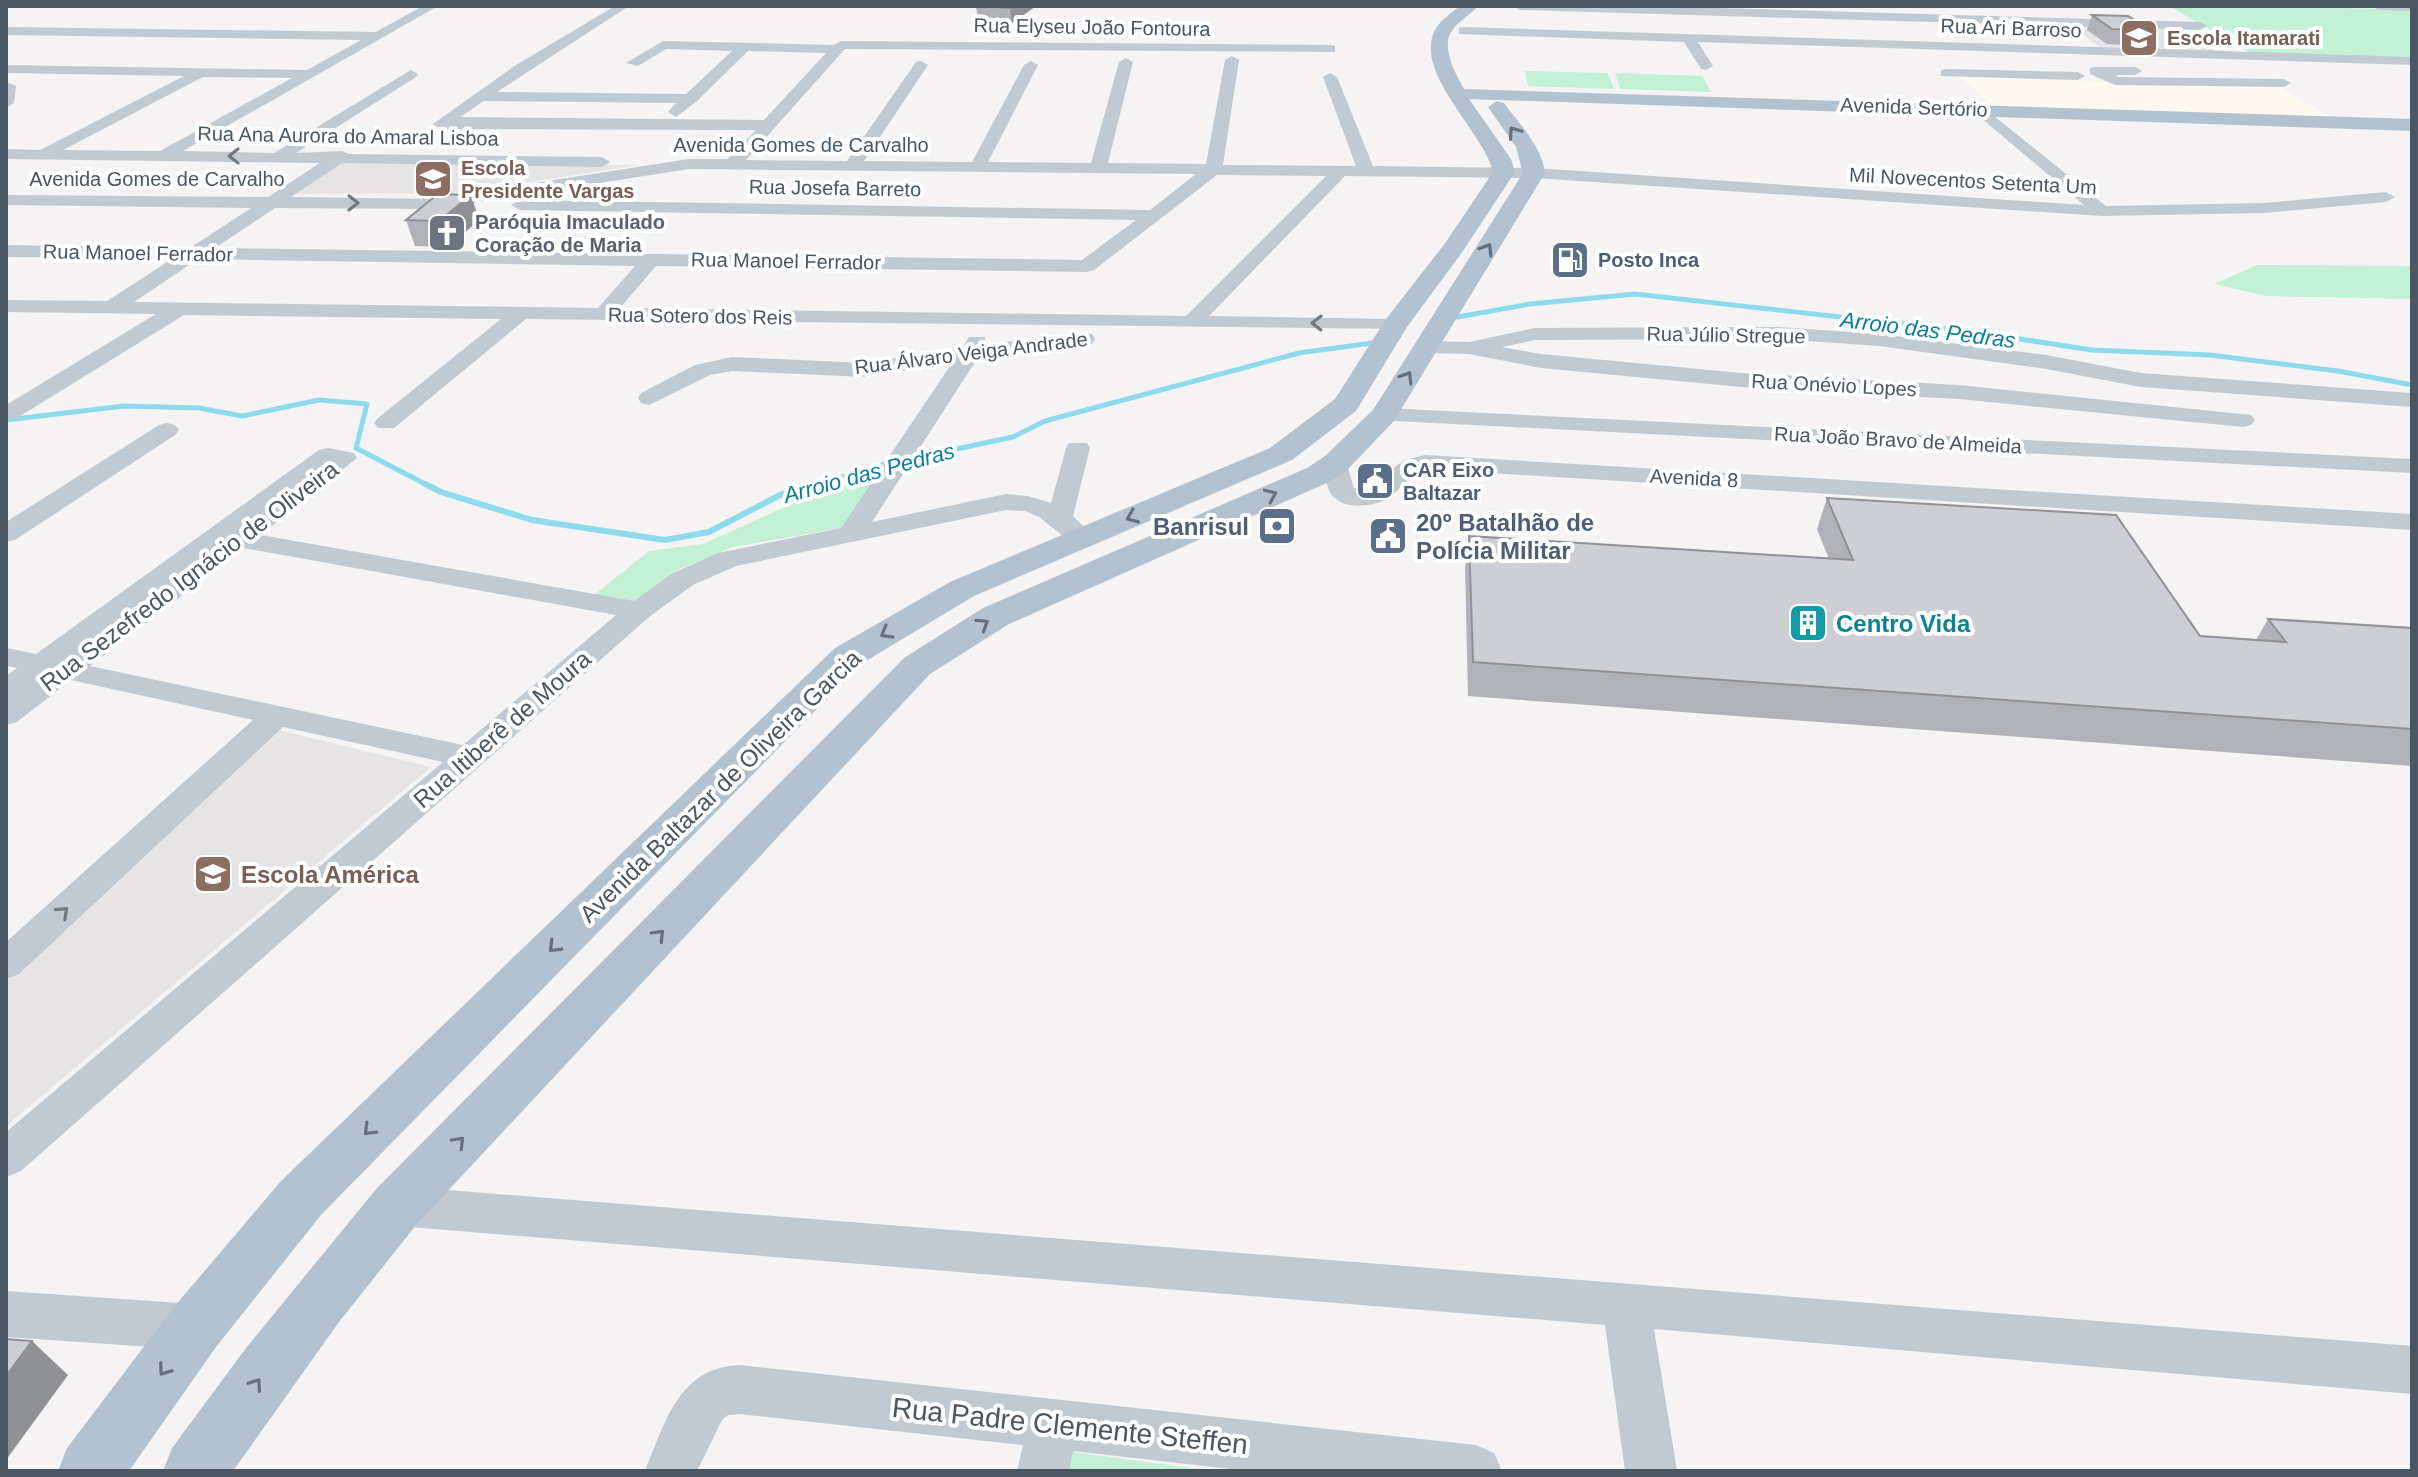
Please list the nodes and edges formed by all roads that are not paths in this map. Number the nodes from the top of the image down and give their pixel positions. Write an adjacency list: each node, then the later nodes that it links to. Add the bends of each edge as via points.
1 (432, 6): 15 (street)
2 (623, 6): 45 (street)
3 (1470, 6): 44 (main road, via 1442,31 1439,41)
4 (1491, 6): 13 (main road)
5 (1520, 6): 10 (street)
6 (1870, 6): 10 (street)
7 (2378, 6): 8 (street)
8 (2412, 7)
9 (2159, 12): 11 (street)
10 (1882, 16): 11 (street); 20 (street)
11 (2179, 19): 14 (street); 26 (street)
12 (6, 31): 15 (street)
13 (1464, 31): 17 (street, Rua Ari Barroso); 24 (main road)
14 (2214, 33)
15 (378, 36): 19 (street)
16 (6, 38): 19 (street)
17 (1688, 38): 20 (street, Rua Ari Barroso); 34 (street)
18 (2227, 41): 27 (street)
19 (363, 44): 37 (street)
20 (1913, 45): 26 (street, Rua Ari Barroso); 40 (street, via 1950,76)
21 (743, 48): 22 (street, Rua Elyseu João Fontoura); 31 (street, Rua Elyseu João Fontoura, via 663,45); 46 (street)
22 (835, 49): 23 (street, Rua Elyseu João Fontoura, via 853,44); 51 (street)
23 (1330, 49)
24 (1464, 50)
25 (240, 53): 36 (street)
26 (2235, 56): 27 (street, Rua Ari Barroso); 39 (street)
27 (2255, 56): 29 (street, Rua Ari Barroso); 39 (street, via 2295,77)
28 (1232, 60): 64 (street)
29 (2412, 61)
30 (1126, 62): 63 (street)
31 (633, 63)
32 (921, 65): 61 (street)
33 (1031, 65): 62 (street)
34 (1706, 66)
35 (6, 69): 36 (street)
36 (201, 73): 37 (street); 53 (street)
37 (310, 74): 55 (street)
38 (411, 74): 56 (street)
39 (2269, 75): 39 (street, via 2284,83 2115,81 2095,71)
40 (2078, 76)
41 (1330, 77): 66 (street)
42 (9, 86): 47 (street)
43 (1483, 87): 44 (main road, Avenida Sertório); 48 (main road, Avenida Sertório); 68 (main road, one-way to 43, via 1528,152)
44 (1457, 93): 67 (main road, via 1501,159)
45 (481, 96): 46 (street); 52 (street)
46 (691, 99): 50 (street)
47 (6, 103)
48 (1979, 109): 49 (main road, Avenida Sertório); 74 (street)
49 (2412, 124)
50 (663, 125): 51 (street); 52 (street)
51 (769, 125): 60 (street)
52 (431, 131): 58 (street)
53 (43, 153): 54 (street, Rua Ana Aurora do Amaral Lisboa); 55 (street, Rua Ana Aurora do Amaral Lisboa)
54 (6, 154)
55 (163, 155): 56 (street, Rua Ana Aurora do Amaral Lisboa, one-way to 55)
56 (280, 156): 57 (street, Rua Ana Aurora do Amaral Lisboa)
57 (342, 156): 58 (street, Rua Ana Aurora do Amaral Lisboa); 72 (street)
58 (396, 157): 59 (street, Rua Ana Aurora do Amaral Lisboa)
59 (689, 164): 60 (street, Avenida Gomes de Carvalho); 70 (street, Avenida Gomes de Carvalho)
60 (732, 165): 61 (street, Avenida Gomes de Carvalho)
61 (852, 166): 62 (street, Avenida Gomes de Carvalho)
62 (977, 168): 63 (street, Avenida Gomes de Carvalho)
63 (1098, 169): 64 (street, Avenida Gomes de Carvalho)
64 (1214, 169): 65 (street, Avenida Gomes de Carvalho); 75 (street)
65 (1340, 171): 66 (street, Avenida Gomes de Carvalho); 85 (street)
66 (1366, 171): 67 (street, Avenida Gomes de Carvalho)
67 (1504, 172): 68 (street); 88 (main road, Avenida Baltazar de Oliveira Garcia)
68 (1534, 173): 74 (street, Mil Novecentos Setenta Um); 87 (main road, one-way to 68)
69 (2386, 197): 74 (street, Mil Novecentos Setenta Um, via 2264,208)
70 (511, 199): 73 (street, Rua Josefa Barreto); 75 (street, Rua Josefa Barreto)
71 (6, 200): 72 (street, Avenida Gomes de Carvalho)
72 (275, 202): 73 (street, Avenida Gomes de Carvalho, one-way to 73); 77 (street)
73 (433, 204)
74 (2102, 211)
75 (1154, 215): 78 (street, Rua Manoel Ferrador, via 1087,266)
76 (6, 251): 77 (street, Rua Manoel Ferrador)
77 (193, 254): 78 (street, Rua Manoel Ferrador); 80 (street)
78 (651, 259): 83 (street)
79 (6, 306): 80 (street, Rua Sotero dos Reis)
80 (111, 308): 81 (street, Rua Sotero dos Reis)
81 (179, 309): 82 (street, Rua Sotero dos Reis); 93 (street)
82 (521, 313): 83 (street, Rua Sotero dos Reis); 96 (street)
83 (604, 314): 84 (street, Rua Sotero dos Reis)
84 (992, 321): 85 (street, Rua Sotero dos Reis); 90 (street)
85 (1193, 321): 86 (street, Rua Sotero dos Reis)
86 (1252, 322): 88 (street, Rua Sotero dos Reis, one-way to 86); 90 (street, Rua Álvaro Veiga Andrade)
87 (1437, 329): 89 (street, Rua Onévio Lopes); 94 (main road, one-way to 87)
88 (1389, 334): 102 (main road, Avenida Baltazar de Oliveira Garcia, one-way to 102, via 1346,405 1281,454)
89 (1469, 348): 92 (street, Rua Júlio Stregue, via 1535,334 1777,333 1879,340 2141,380); 95 (street, Rua Onévio Lopes, via 1541,361 1741,380 1959,392)
90 (970, 353): 91 (street, Rua Álvaro Veiga Andrade, via 864,370 732,364 703,370); 103 (street)
91 (649, 398)
92 (2412, 400)
93 (9, 413)
94 (1384, 415): 99 (main road); 100 (street, Rua João Bravo de Almeida)
95 (2243, 420)
96 (386, 423)
97 (167, 430): 104 (street)
98 (1078, 448): 102 (street)
99 (1336, 463): 101 (street, Avenida 8, via 1342,492 1367,498 1384,491 1406,466 1425,462); 115 (main road, one-way to 99, via 917,666 996,616)
100 (2412, 466)
101 (2412, 522)
102 (1071, 527): 103 (street, Rua Itiberê de Moura, via 1031,504 1006,502); 118 (main road, Avenida Baltazar de Oliveira Garcia, one-way to 118, via 848,656 301,1198)
103 (851, 533): 106 (street, Rua Itiberê de Moura, via 705,567)
104 (6, 534)
105 (239, 539): 106 (street); 108 (street, Rua Sezefredo Ignácio de Oliveira); 108 (street, Rua Sezefredo Ignácio de Oliveira, via 345,458 328,455)
106 (639, 611): 112 (street, Rua Itiberê de Moura)
107 (6, 657): 108 (street)
108 (52, 666): 109 (street, Rua Sezefredo Ignácio de Oliveira); 110 (street, Rua Sezefredo Ignácio de Oliveira); 111 (street)
109 (6, 691)
110 (6, 715)
111 (276, 716): 112 (street); 113 (street, one-way to 111)
112 (469, 757): 114 (street, Rua Itiberê de Moura)
113 (6, 964)
114 (6, 1158)
115 (397, 1206): 116 (street); 123 (main road, one-way to 115, via 279,1350)
116 (1626, 1304): 119 (street); 126 (street)
117 (6, 1314): 118 (street)
118 (195, 1327): 122 (main road, Avenida Baltazar de Oliveira Garcia, one-way to 122)
119 (2412, 1370)
120 (1048, 1447): 121 (street, Rua Padre Clemente Steffen); 124 (street, Rua Padre Clemente Steffen, via 728,1390 711,1396)
121 (1356, 1465): 125 (street, Rua Padre Clemente Steffen)
122 (90, 1471)
123 (195, 1471)
124 (671, 1471)
125 (1476, 1471)
126 (1651, 1471)

